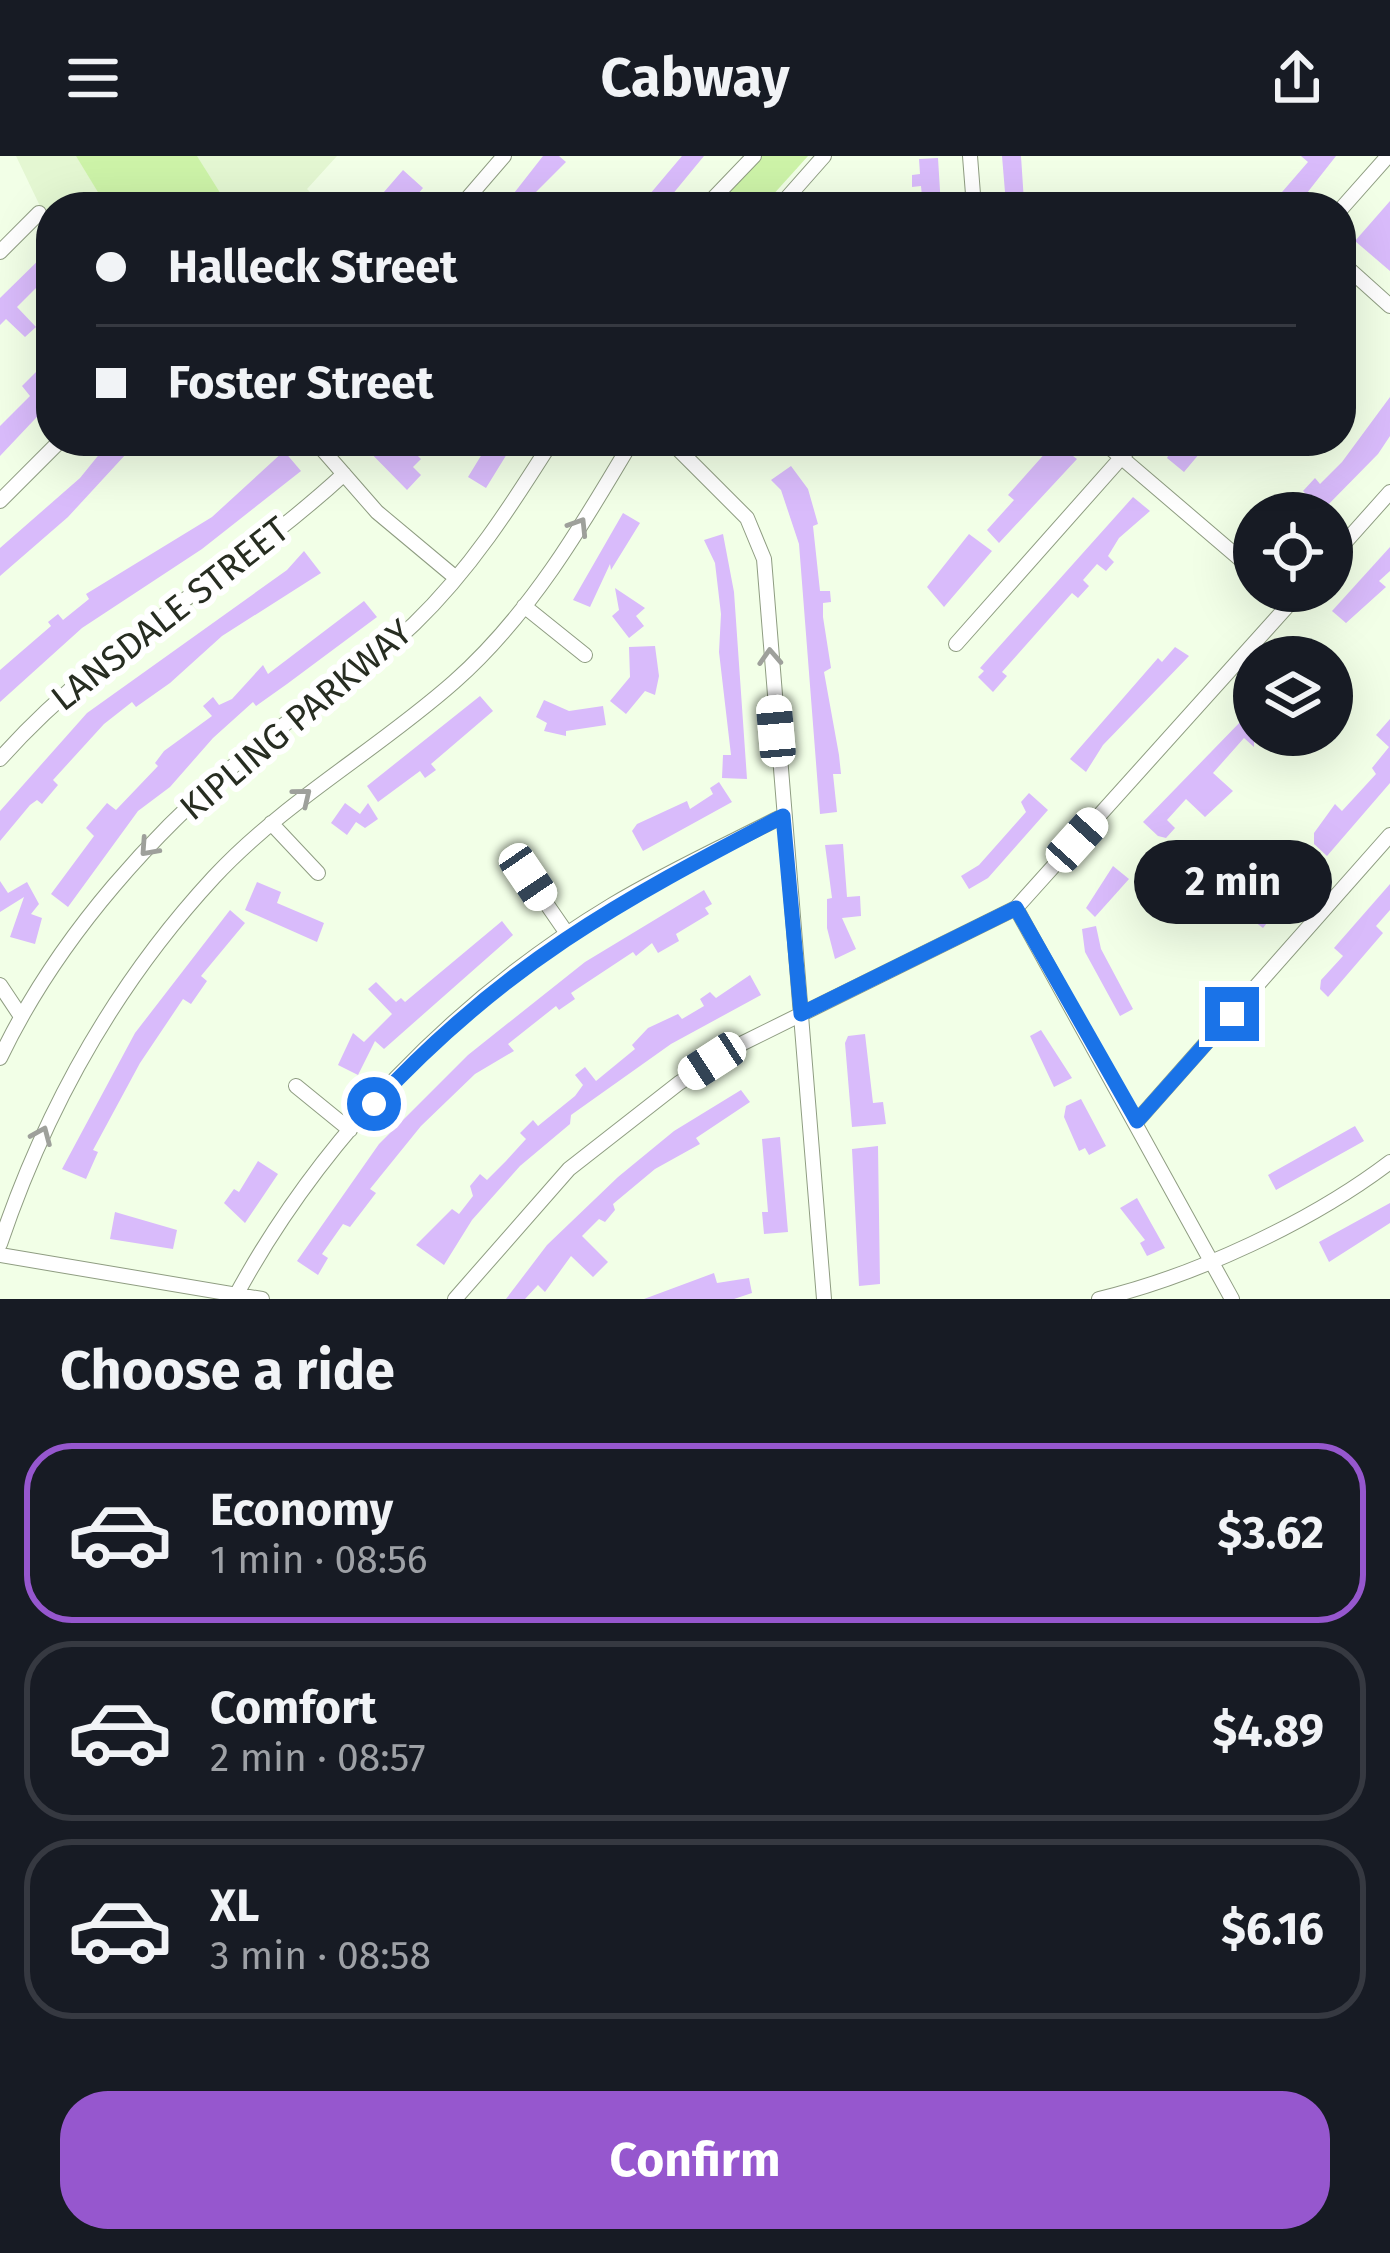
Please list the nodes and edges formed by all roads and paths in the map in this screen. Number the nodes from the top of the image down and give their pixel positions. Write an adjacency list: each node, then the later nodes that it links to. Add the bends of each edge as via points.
1 (504, 156): 6 (street)
2 (754, 156): 7 (street)
3 (824, 156): 8 (street)
4 (970, 156): 9 (street)
5 (1388, 156): 10 (street)
6 (473, 192)
7 (719, 192)
8 (792, 192)
9 (973, 192)
10 (1356, 192)
11 (36, 216): 12 (street)
12 (0, 252)
13 (1356, 275): 14 (street)
14 (1390, 306)
15 (45, 456): 23 (street)
16 (328, 456): 21 (street)
17 (542, 456): 26 (street, KIPLING PARKWAY)
18 (622, 456): 27 (street, KIPLING PARKWAY, one-way to 18)
19 (686, 456): 32 (street, one-way to 19, via 761,547 735,503)
20 (1121, 458): 25 (street); 29 (street)
21 (344, 474): 26 (street); 31 (street, LANSDALE STREET, via 251,555 107,653)
22 (1390, 492): 24 (street)
23 (0, 501)
24 (1353, 533)
25 (1233, 553)
26 (457, 578): 41 (street, KIPLING PARKWAY, one-way to 41, via 370,662 259,745 158,836)
27 (524, 606): 30 (street); 33 (street, KIPLING PARKWAY, one-way to 27, via 457,680)
28 (1282, 612): 37 (street)
29 (956, 644)
30 (585, 655)
31 (0, 758)
32 (783, 816): 38 (street); 40 (street)
33 (271, 823): 35 (street, KIPLING PARKWAY); 47 (street, KIPLING PARKWAY, one-way to 33, via 56,1105 99,1026 184,913)
34 (1390, 835): 44 (street)
35 (318, 873)
36 (528, 877): 38 (street)
37 (1016, 908): 40 (street); 44 (street)
38 (568, 935): 45 (street, via 455,1022)
39 (0, 985): 41 (street)
40 (801, 1014): 52 (street, via 712,1061 603,1140 544,1194); 53 (street)
41 (20, 1015): 42 (street, KIPLING PARKWAY)
42 (0, 1058)
43 (296, 1086): 45 (street)
44 (1137, 1121): 49 (street)
45 (350, 1130): 50 (street)
46 (1390, 1162): 49 (street, via 1334,1200)
47 (0, 1244)
48 (0, 1255): 50 (street)
49 (1211, 1259): 54 (street); 55 (street)
50 (235, 1296): 51 (street)
51 (262, 1299)
52 (455, 1299)
53 (824, 1299)
54 (1099, 1299)
55 (1232, 1299)

